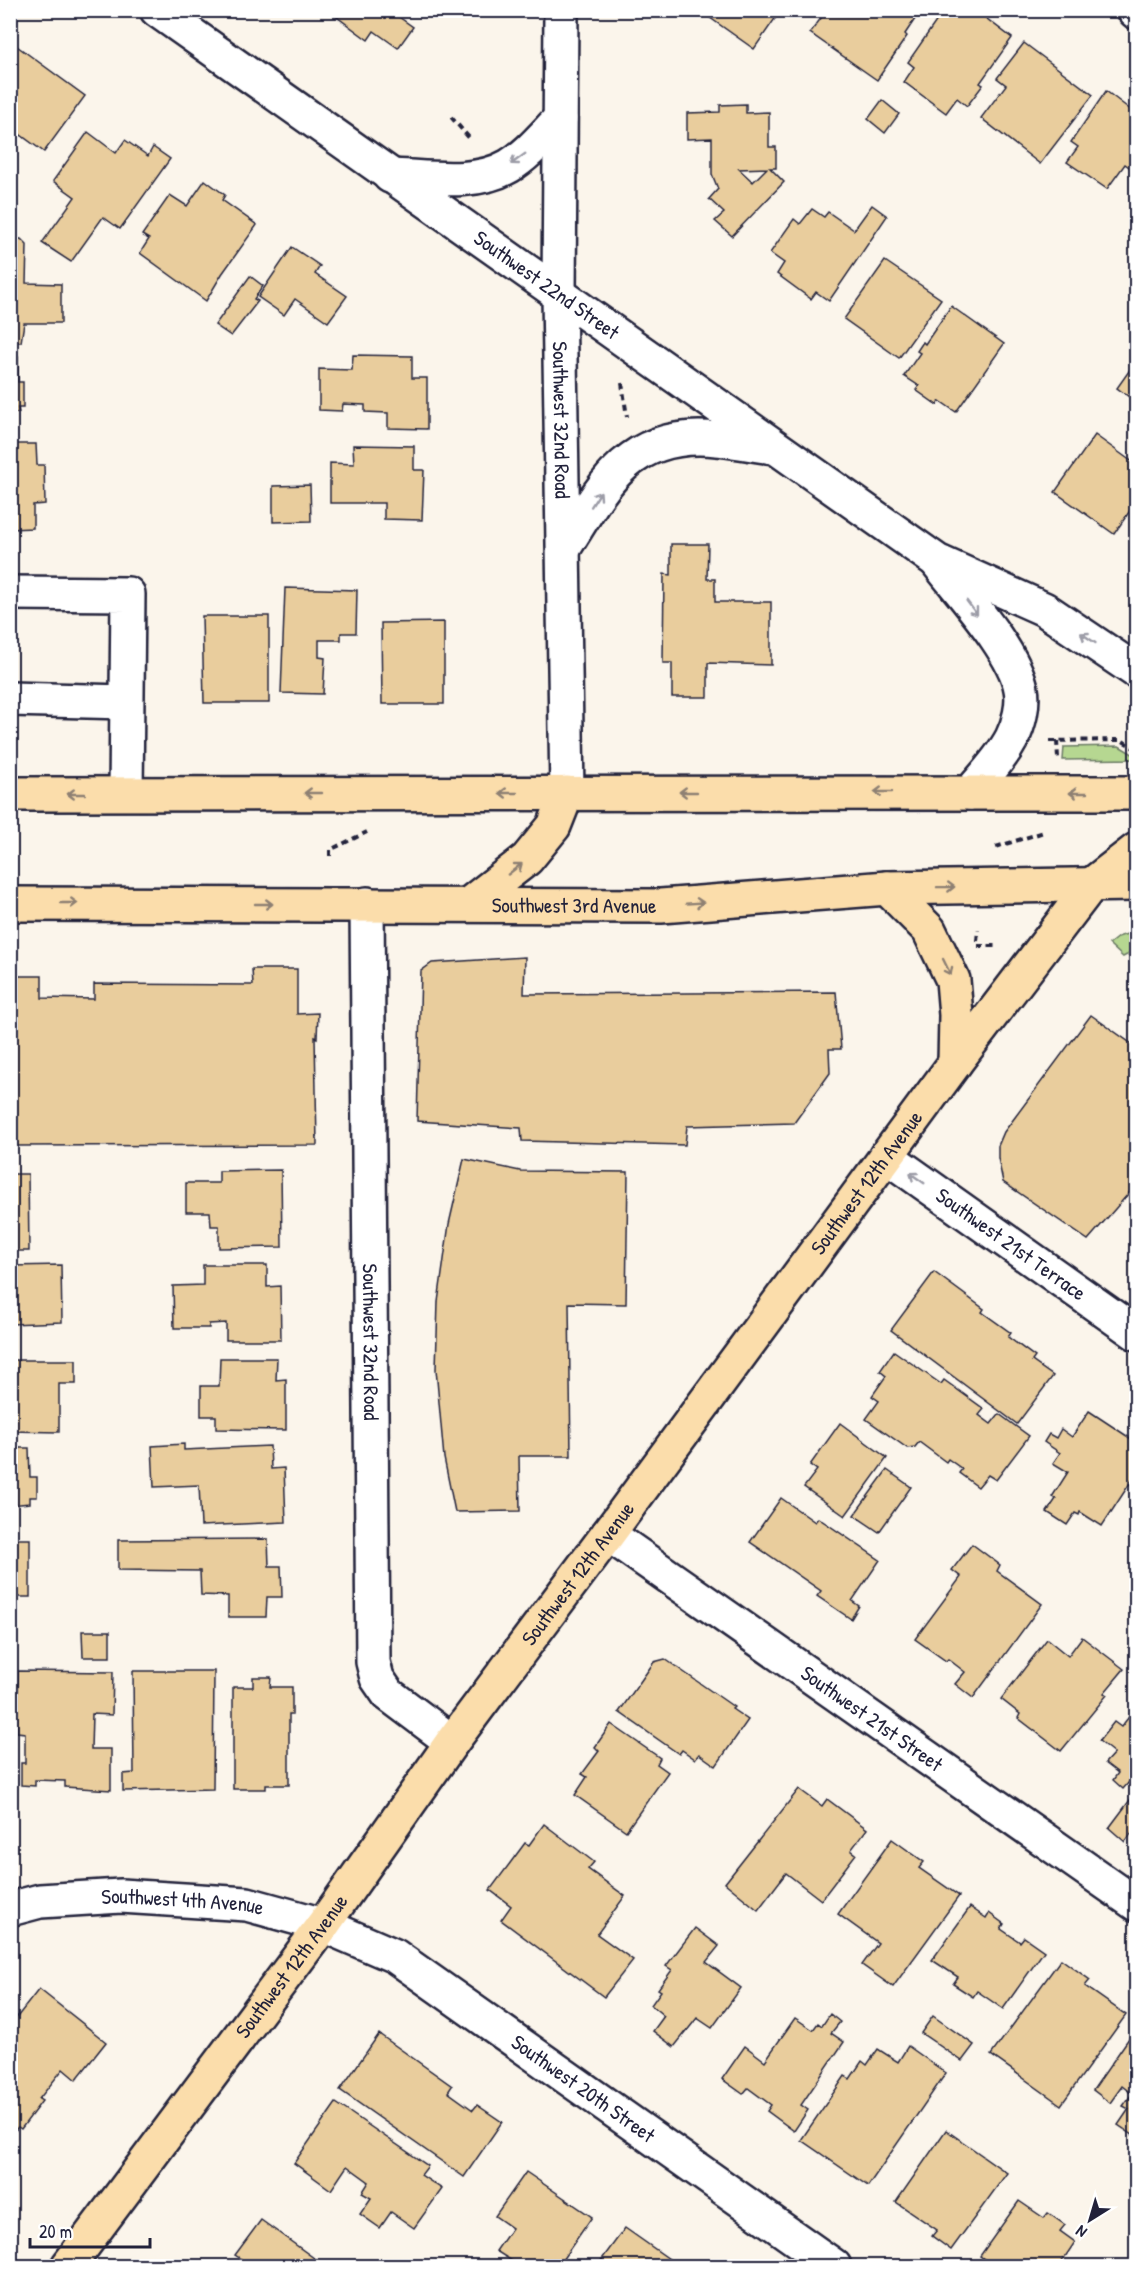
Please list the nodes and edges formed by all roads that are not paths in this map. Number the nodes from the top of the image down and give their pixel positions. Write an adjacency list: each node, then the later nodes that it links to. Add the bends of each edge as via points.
1 (157, 10): 4 (street, Southwest 22nd Street)
2 (561, 10): 3 (street, Southwest 32nd Road)
3 (560, 119): 4 (street, one-way to 4, via 530,151 508,167 467,177); 5 (street, Southwest 32nd Road)
4 (390, 176): 5 (street, Southwest 22nd Street)
5 (560, 295): 6 (street, Southwest 22nd Street); 7 (street, Southwest 32nd Road)
6 (777, 448): 7 (street, one-way to 6, via 609,481 640,452 668,440 700,438); 8 (street, Southwest 22nd Street)
7 (564, 548): 14 (street, Southwest 32nd Road)
8 (937, 561): 10 (street, Southwest 22nd Street, one-way to 8, via 1044,609); 15 (street, Southwest 22nd Street, one-way to 15, via 1001,646 1021,690 1019,721 1013,736)
9 (10, 593): 12 (street, via 128,594)
10 (1137, 670)
11 (10, 699): 12 (street)
12 (126, 702): 13 (street)
13 (126, 793): 14 (main road, one-way to 13); 17 (main road, one-way to 17)
14 (567, 793): 15 (main road, one-way to 14); 24 (main road, one-way to 14, via 528,859 554,826)
15 (970, 793): 16 (main road, one-way to 15)
16 (1137, 793)
17 (10, 794)
18 (1137, 850): 20 (main road, Southwest 12th Avenue)
19 (1137, 884): 20 (main road, Southwest 3rd Avenue)
20 (1091, 885): 21 (main road, Southwest 3rd Avenue, one-way to 20); 25 (main road, Southwest 12th Avenue)
21 (887, 888): 24 (main road, Southwest 3rd Avenue, one-way to 21, via 661,906); 25 (main road, one-way to 25, via 929,930 954,980)
22 (10, 904): 23 (main road, Southwest 3rd Avenue, one-way to 23)
23 (368, 904): 24 (main road, Southwest 3rd Avenue); 29 (street, Southwest 32nd Road, via 373,1662 377,1678 388,1694)
24 (469, 904)
25 (955, 1063): 26 (main road, Southwest 12th Avenue)
26 (886, 1156): 27 (street, Southwest 21st Terrace, one-way to 26); 28 (main road, Southwest 12th Avenue)
27 (1137, 1333)
28 (608, 1534): 29 (main road, Southwest 12th Avenue); 31 (street, Southwest 21st Street)
29 (452, 1742): 33 (main road, Southwest 12th Avenue)
30 (10, 1888): 32 (street, Southwest 4th Avenue, via 18,1888)
31 (1137, 1904)
32 (25, 1905): 33 (street, Southwest 4th Avenue, via 121,1896 224,1901)
33 (323, 1925): 34 (main road, Southwest 12th Avenue); 35 (street, Southwest 20th Street, via 395,1956)
34 (68, 2266)
35 (834, 2266)

